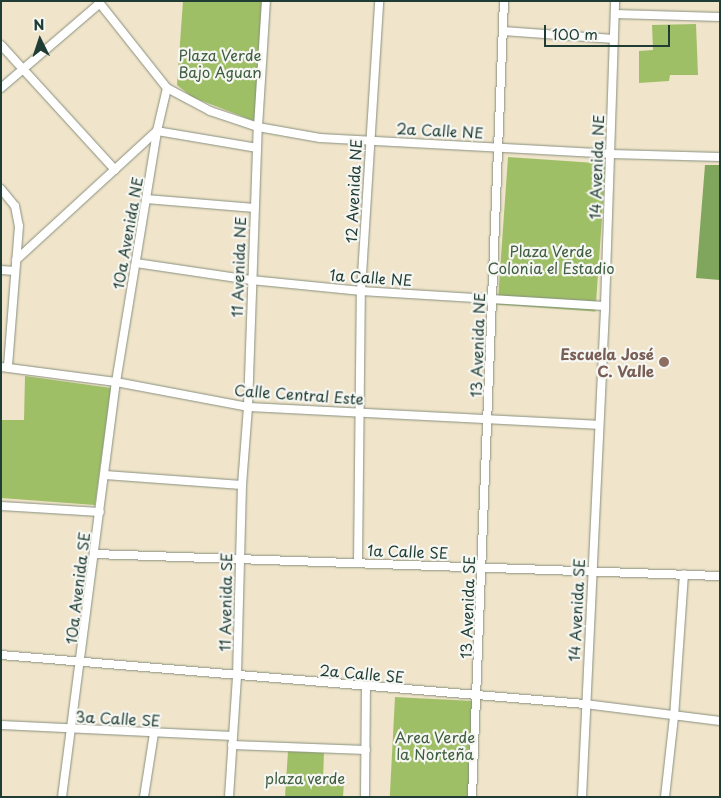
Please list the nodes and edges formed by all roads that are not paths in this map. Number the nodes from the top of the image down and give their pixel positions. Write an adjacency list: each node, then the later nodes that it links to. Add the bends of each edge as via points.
1 (266, 1): 14 (street, 11 Avenida NE)
2 (379, 1): 16 (street, 12 Avenida NE)
3 (504, 1): 8 (street, 13 Avenida NE)
4 (615, 1): 6 (street, 14 Avenida NE)
5 (99, 2): 11 (street); 13 (street)
6 (615, 14): 7 (street); 9 (street, 14 Avenida NE)
7 (720, 17)
8 (504, 31): 9 (street); 18 (street, 13 Avenida NE)
9 (614, 38): 19 (street, 14 Avenida NE)
10 (1, 45): 11 (street)
11 (23, 68): 12 (street); 21 (street)
12 (1, 88)
13 (167, 88): 14 (street, 2a Calle NE, via 210,111); 15 (street, 10a Avenida NE)
14 (258, 127): 16 (street, 2a Calle NE, via 320,138); 17 (street, 11 Avenida NE)
15 (157, 131): 17 (street); 21 (street); 23 (street, 10a Avenida NE)
16 (370, 140): 18 (street, 2a Calle NE); 30 (street, 12 Avenida NE)
17 (257, 148): 24 (street, 11 Avenida NE)
18 (499, 148): 19 (street, 2a Calle NE); 31 (street, 13 Avenida NE)
19 (611, 154): 20 (street, 2a Calle NE); 32 (street, 14 Avenida NE)
20 (720, 157)
21 (115, 170): 25 (street)
22 (1, 189): 25 (street, via 18,216)
23 (147, 199): 24 (street); 26 (street, 10a Avenida NE)
24 (254, 208): 29 (street, 11 Avenida NE)
25 (16, 260): 28 (street)
26 (136, 263): 29 (street, 1a Calle NE); 34 (street, 10a Avenida NE)
27 (1, 270): 28 (street)
28 (15, 271): 33 (street)
29 (251, 280): 30 (street, 1a Calle NE); 35 (street, 11 Avenida NE)
30 (361, 291): 31 (street, 1a Calle NE); 36 (street, 12 Avenida NE)
31 (493, 299): 32 (street, 1a Calle NE); 37 (street, 13 Avenida NE)
32 (605, 306): 38 (street, 14 Avenida NE)
33 (5, 367): 34 (street, Calle Central Este)
34 (116, 382): 35 (street, Calle Central Este); 39 (street, 10a Avenida SE)
35 (248, 407): 36 (street, Calle Central Este); 40 (street, 11 Avenida SE)
36 (360, 413): 37 (street, Calle Central Este); 45 (street, 12 Avenida NE)
37 (488, 419): 38 (street, Calle Central Este); 46 (street, 13 Avenida SE)
38 (598, 424): 47 (street, 14 Avenida SE)
39 (105, 475): 40 (street); 42 (street, 10a Avenida SE)
40 (242, 485): 44 (street, 11 Avenida SE)
41 (1, 506): 42 (street)
42 (100, 512): 43 (street, 10a Avenida SE)
43 (95, 554): 44 (street, 1a Calle SE); 51 (street, 10a Avenida SE)
44 (240, 559): 45 (street, 1a Calle SE); 52 (street, 11 Avenida SE)
45 (358, 563): 46 (street, 1a Calle SE)
46 (482, 567): 47 (street, 1a Calle SE); 54 (street, 13 Avenida SE)
47 (591, 571): 48 (street, 1a Calle SE); 55 (street, 14 Avenida SE)
48 (684, 574): 49 (street, 1a Calle SE); 56 (street)
49 (720, 576)
50 (1, 656): 51 (street, 2a Calle SE)
51 (81, 661): 52 (street, 2a Calle SE); 59 (street, 10a Avenida SE)
52 (237, 676): 53 (street, 2a Calle SE); 61 (street, 11 Avenida SE)
53 (366, 687): 54 (street, 2a Calle SE); 63 (street)
54 (477, 696): 55 (street, 2a Calle SE); 68 (street, 13 Avenida SE)
55 (585, 704): 56 (street, 2a Calle SE); 69 (street, 14 Avenida SE)
56 (674, 717): 57 (street, 2a Calle SE); 70 (street)
57 (720, 721)
58 (1, 725): 59 (street, 3a Calle SE)
59 (72, 729): 60 (street, 3a Calle SE); 64 (street, 10a Avenida SE)
60 (154, 733): 61 (street, 3a Calle SE); 65 (street)
61 (233, 736): 62 (street, 11 Avenida SE)
62 (232, 745): 63 (street); 66 (street, 11 Avenida SE)
63 (366, 750): 67 (street)
64 (62, 797)
65 (144, 797)
66 (229, 797)
67 (365, 797)
68 (472, 797)
69 (582, 797)
70 (665, 797)

